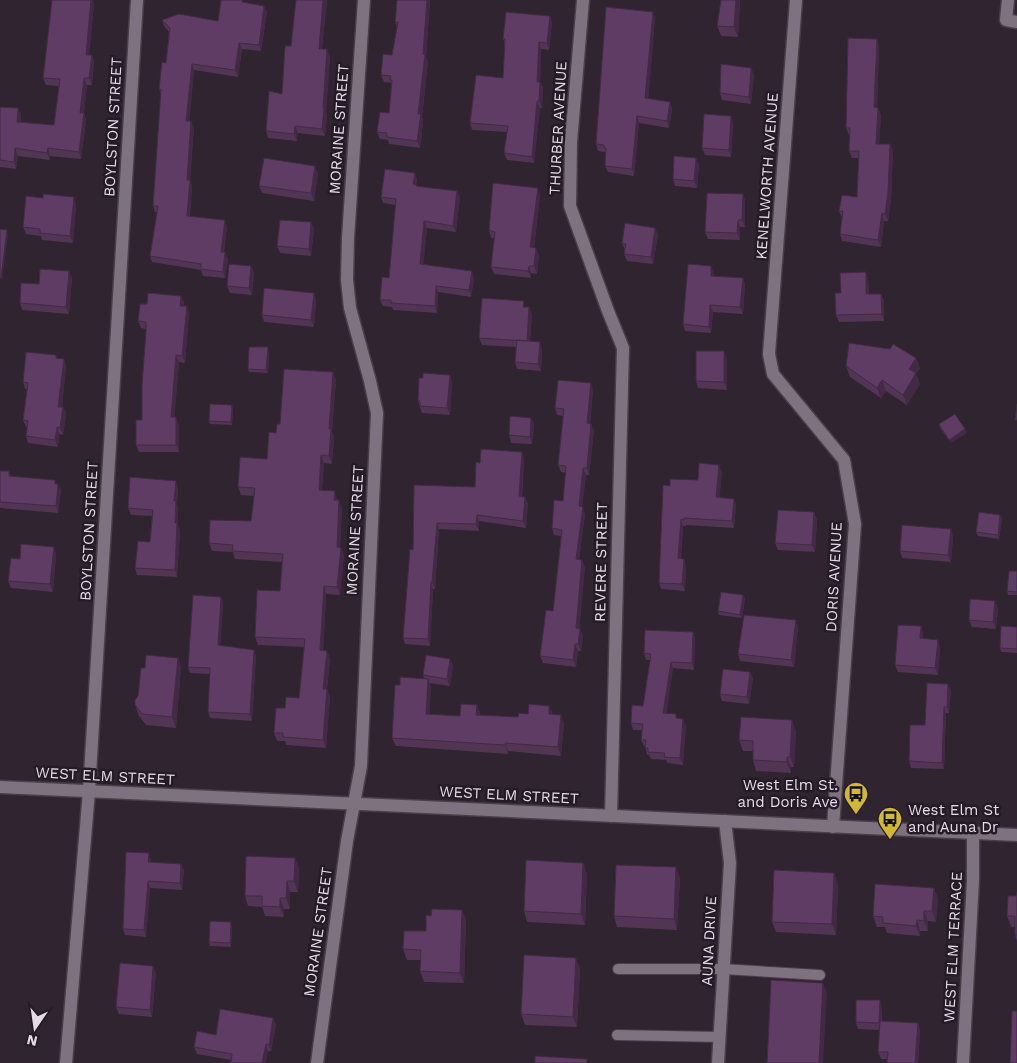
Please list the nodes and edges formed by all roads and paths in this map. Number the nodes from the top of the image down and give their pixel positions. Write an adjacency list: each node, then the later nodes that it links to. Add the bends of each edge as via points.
1 (137, 0): 10 (street, BOYLSTON STREET)
2 (364, 0): 11 (street, MORAINE STREET, via 347,280 350,308 377,413 361,766)
3 (583, 0): 7 (street, THURBER AVENUE, via 571,142 570,206)
4 (796, 0): 8 (street, KENELWORTH AVENUE)
5 (1008, 0): 6 (street, via 1006,20)
6 (1017, 22)
7 (608, 311): 12 (street, REVERE STREET, via 623,348)
8 (769, 354): 14 (street, DORIS AVENUE, via 773,374 844,460 855,524)
9 (0, 787): 10 (street, WEST ELM STREET)
10 (90, 791): 11 (street, WEST ELM STREET); 22 (street, BOYLSTON STREET)
11 (354, 804): 12 (street, WEST ELM STREET); 23 (street, MORAINE STREET)
12 (611, 816): 13 (street, WEST ELM STREET)
13 (725, 822): 14 (street, WEST ELM STREET); 18 (street, AUNA DRIVE, via 730,863)
14 (833, 827): 15 (street, WEST ELM STREET)
15 (974, 833): 16 (street, WEST ELM STREET); 25 (street, WEST ELM TERRACE)
16 (1017, 836)
17 (618, 968): 18 (lane)
18 (724, 969): 19 (lane); 21 (street, AUNA DRIVE)
19 (820, 975)
20 (617, 1035): 21 (lane)
21 (719, 1037): 24 (street, AUNA DRIVE)
22 (66, 1063)
23 (317, 1063)
24 (718, 1063)
25 (963, 1063)

